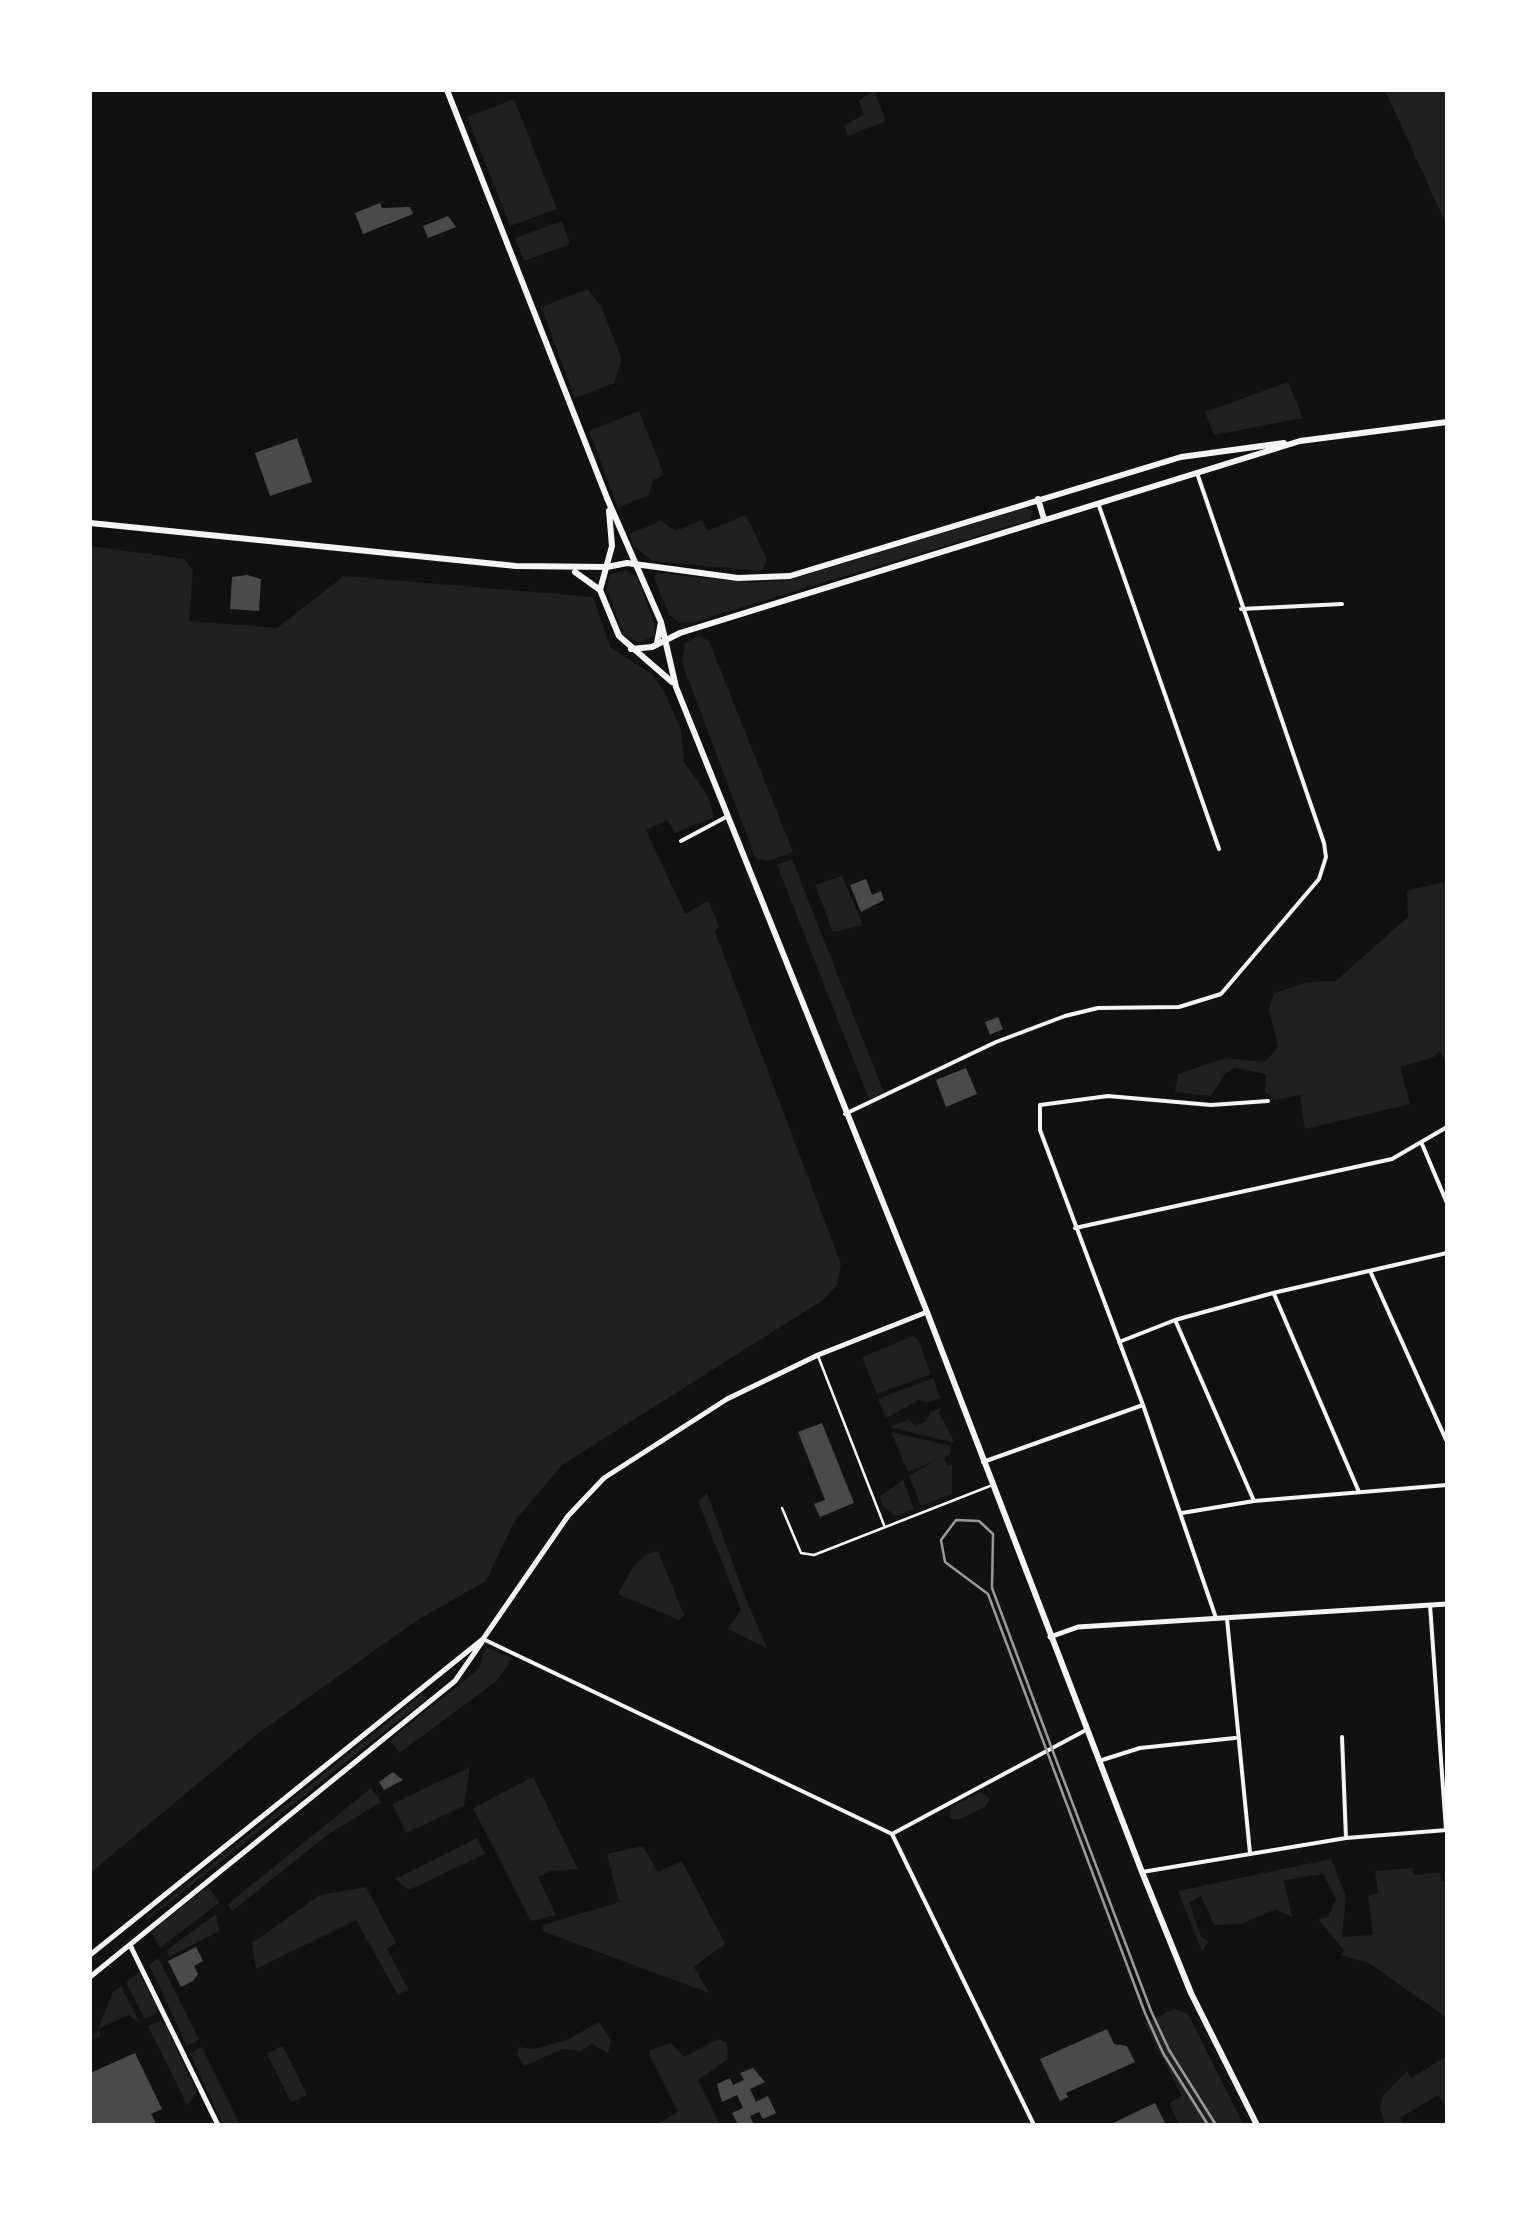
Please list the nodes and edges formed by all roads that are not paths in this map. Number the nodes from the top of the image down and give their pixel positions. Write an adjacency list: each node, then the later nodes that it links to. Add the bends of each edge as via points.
1 (447, 90): 7 (main road)
2 (1447, 422): 3 (main road)
3 (1300, 441): 4 (main road); 5 (main road)
4 (1202, 453): 5 (street); 8 (main road)
5 (1207, 469): 6 (main road)
6 (1197, 472): 9 (main road); 17 (street)
7 (607, 498): 12 (main road, via 612,535); 13 (main road)
8 (1038, 500): 10 (main road); 13 (main road, via 778,578)
9 (1098, 503): 10 (main road); 25 (street)
10 (1044, 520): 19 (main road)
11 (90, 523): 14 (main road)
12 (606, 567): 13 (main road); 14 (main road); 15 (main road)
13 (638, 567): 18 (main road)
14 (569, 570): 15 (main road)
15 (600, 590): 21 (main road, via 619,636)
16 (1342, 604): 17 (street)
17 (1241, 609): 27 (street, via 1324,844 1319,879 1221,994 1179,1007 1113,1007 1065,1016)
18 (660, 622): 19 (main road); 20 (main road, via 661,638)
19 (667, 639): 20 (main road); 22 (main road)
20 (652, 647): 21 (main road)
21 (632, 649): 22 (main road)
22 (676, 687): 23 (main road)
23 (728, 816): 24 (street); 27 (main road)
24 (681, 841)
25 (1220, 849)
26 (1268, 1101): 31 (street, via 1211,1105 1108,1096 1040,1105 1040,1130)
27 (846, 1114): 35 (main road)
28 (1447, 1127): 29 (street)
29 (1422, 1144): 30 (street); 31 (street, via 1392,1159)
30 (1447, 1203)
31 (1075, 1228): 37 (street)
32 (1447, 1252): 33 (street)
33 (1370, 1271): 34 (street); 40 (street)
34 (1273, 1293): 36 (street); 44 (street)
35 (926, 1312): 38 (street); 41 (main road)
36 (1176, 1320): 37 (street); 45 (street)
37 (1119, 1342): 39 (street)
38 (818, 1356): 48 (lane); 54 (street, via 727,1399 604,1478 568,1516)
39 (1143, 1405): 41 (street); 47 (street)
40 (1447, 1442)
41 (983, 1462): 42 (main road)
42 (992, 1485): 48 (lane); 53 (main road)
43 (1447, 1485): 44 (street)
44 (1359, 1492): 45 (street)
45 (1254, 1501): 47 (street)
46 (782, 1508): 48 (lane, via 801,1553 814,1555)
47 (1182, 1514): 52 (street)
48 (885, 1527)
49 (1447, 1604): 50 (street)
50 (1430, 1606): 51 (street); 59 (street)
51 (1227, 1617): 52 (street); 57 (street)
52 (1216, 1618): 53 (street, via 1078,1627)
53 (1050, 1636): 55 (main road)
54 (483, 1639): 60 (street); 64 (street); 65 (street, via 455,1682)
55 (1087, 1730): 58 (main road); 60 (street)
56 (1342, 1736): 61 (street)
57 (1235, 1738): 58 (street, via 1140,1748); 62 (street)
58 (1099, 1761): 63 (main road)
59 (1446, 1830): 61 (street)
60 (892, 1834): 69 (street)
61 (1346, 1838): 62 (street)
62 (1250, 1853): 63 (street)
63 (1142, 1872): 70 (main road, via 1191,1992)
64 (120, 1931): 65 (street); 66 (street)
65 (130, 1945): 67 (street); 68 (street)
66 (90, 1955)
67 (90, 1978)
68 (218, 2125)
69 (1034, 2125)
70 (1257, 2125)

